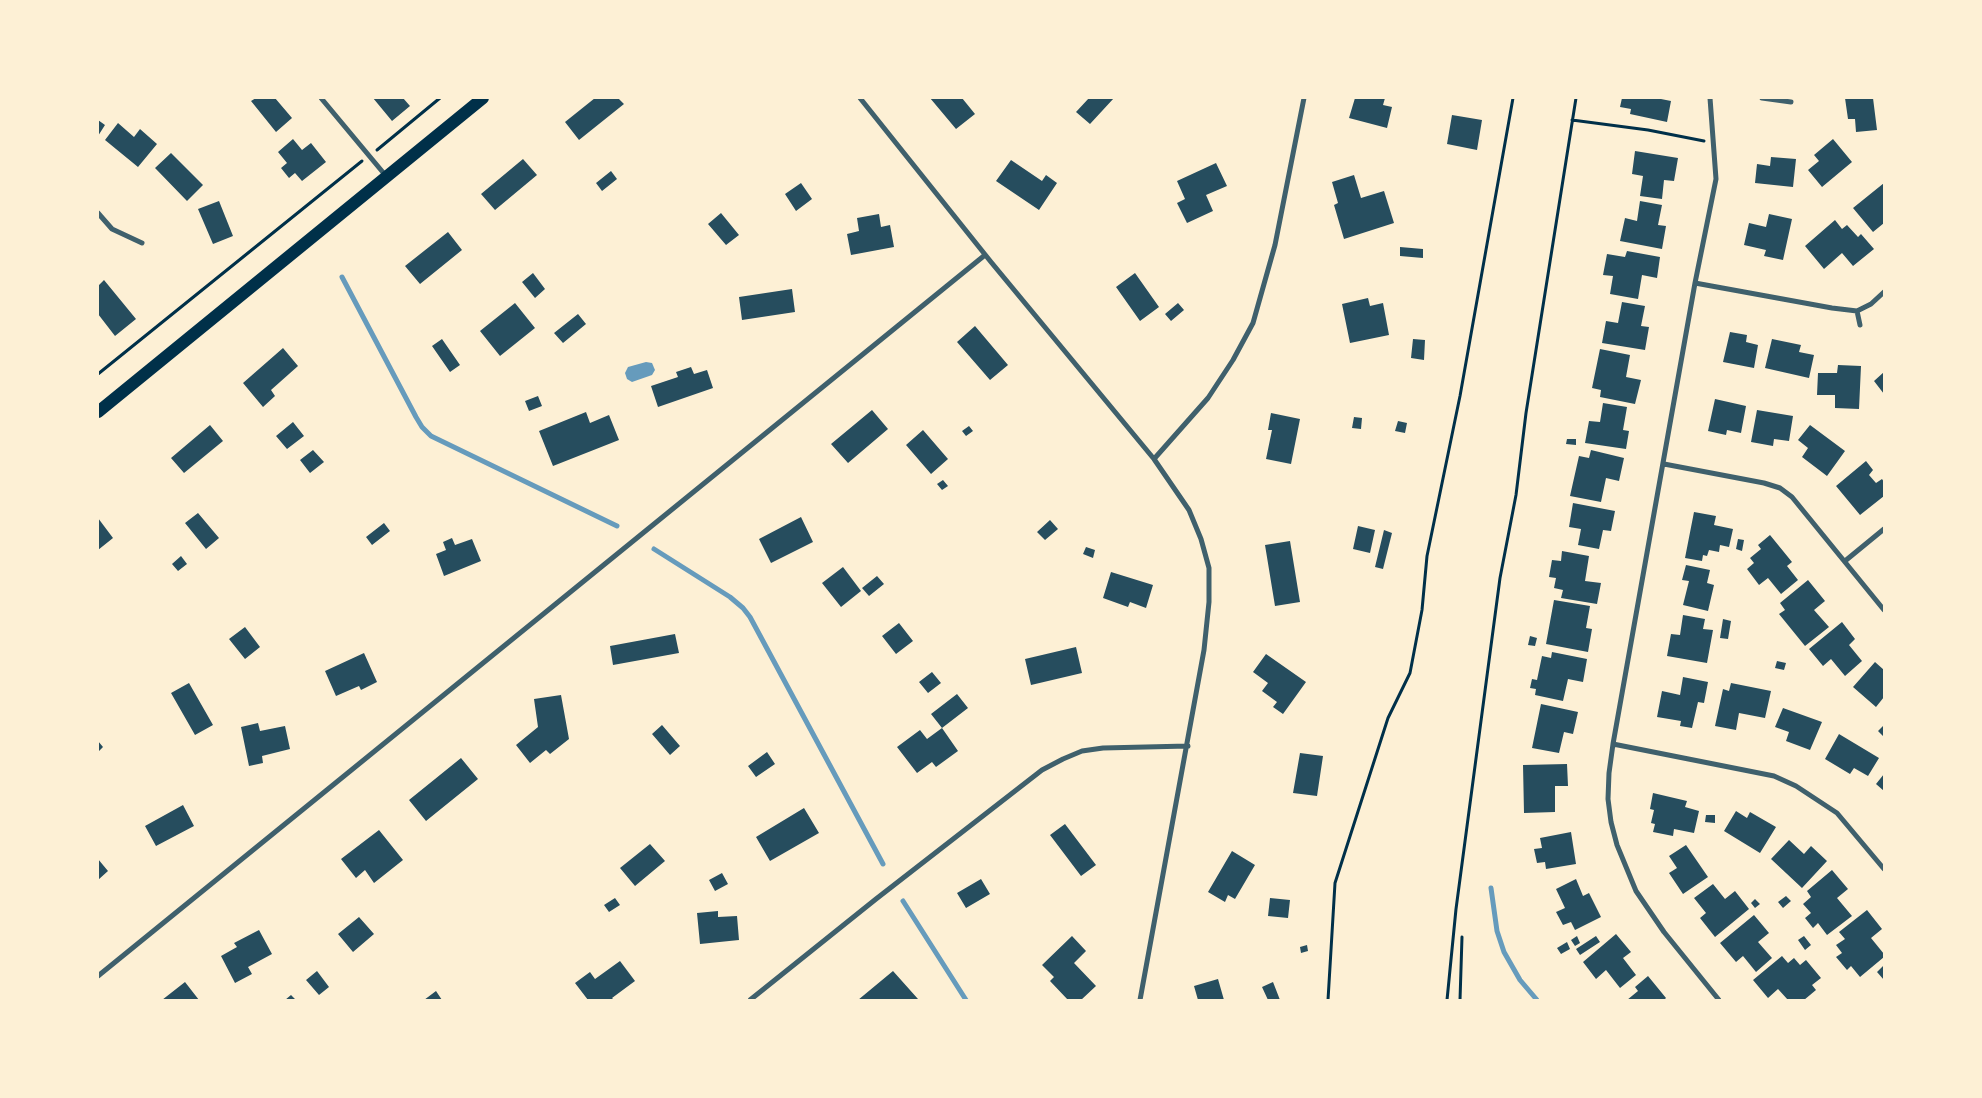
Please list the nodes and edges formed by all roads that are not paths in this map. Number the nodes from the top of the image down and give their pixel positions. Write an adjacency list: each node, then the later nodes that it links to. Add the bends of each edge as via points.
1 (321, 98): 8 (street)
2 (484, 98): 8 (main road)
3 (860, 98): 11 (street)
4 (1304, 98): 17 (street, via 1275,245 1252,323 1208,398)
5 (1710, 98): 12 (street, via 1716,179)
6 (1762, 98): 7 (street)
7 (1791, 102)
8 (387, 176): 16 (main road)
9 (98, 213): 10 (street, via 112,229)
10 (142, 243)
11 (985, 255): 17 (street); 25 (street)
12 (1695, 284): 14 (street); 18 (street)
13 (1884, 292): 14 (street)
14 (1857, 311): 15 (street)
15 (1860, 325)
16 (98, 412)
17 (1154, 459): 23 (street, via 1189,510 1209,568 1204,650)
18 (1664, 464): 20 (street, via 1780,488 1792,497); 22 (street)
19 (1884, 529): 20 (street)
20 (1845, 561): 21 (street)
21 (1884, 610)
22 (1613, 744): 24 (street, via 1774,776 1796,786 1837,813); 28 (street, via 1608,773 1610,822 1625,868 1646,909)
23 (1188, 746): 26 (street, via 1082,751 1042,770); 27 (street)
24 (1884, 868)
25 (98, 976)
26 (750, 1000)
27 (1140, 1000)
28 (1719, 1000)

